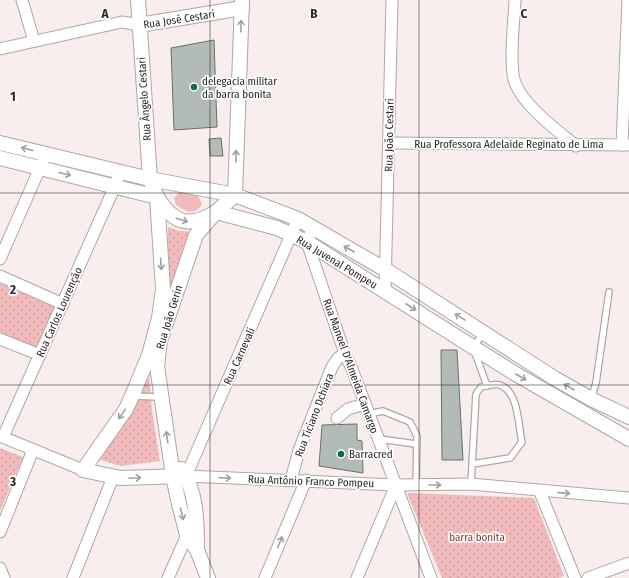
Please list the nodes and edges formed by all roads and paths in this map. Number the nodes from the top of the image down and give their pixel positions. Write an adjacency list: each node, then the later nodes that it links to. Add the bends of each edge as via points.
1 (22, 0): 8 (street)
2 (138, 0): 7 (street, Rua Ângelo Cestari)
3 (392, 0): 11 (street, Rua João Cestari)
4 (515, 0): 13 (street, via 513,75 524,98)
5 (628, 0): 12 (street)
6 (242, 4): 7 (street, Rua José Cestari); 21 (street, one-way to 6)
7 (139, 25): 8 (street, Rua José Cestari, via 122,22); 18 (street, Rua Ângelo Cestari)
8 (34, 41): 9 (street, Rua José Cestari)
9 (0, 49)
10 (0, 143): 14 (street, Rua Juvenal Pompeu, one-way to 10)
11 (389, 143): 13 (street, Rua Professora Adelaide Reginato de Lima); 29 (street, Rua João Cestari)
12 (626, 145): 13 (street, Rua Professora Adelaide Reginato de Lima)
13 (576, 146)
14 (46, 154): 16 (street); 17 (street, Rua Juvenal Pompeu)
15 (0, 158): 16 (street)
16 (39, 168): 19 (street, one-way to 19); 28 (street)
17 (120, 172): 18 (street, Rua Juvenal Pompeu); 19 (street, Rua Carlos Lourenção)
18 (150, 179): 20 (street, Rua Juvenal Pompeu); 22 (street, Rua Ângelo Cestari)
19 (116, 186): 22 (street); 33 (street, Rua Carlos Lourenção)
20 (205, 189): 21 (street, Rua Juvenal Pompeu); 23 (street, via 210,202)
21 (235, 195): 23 (street, Rua João Gerin); 24 (street, Rua Juvenal Pompeu)
22 (157, 197): 23 (street, Rua Juvenal Pompeu, one-way to 23, via 169,214 182,222 197,222); 40 (street, one-way to 40, via 163,289 159,318 149,355)
23 (210, 216): 26 (street, Rua Juvenal Pompeu, via 277,228); 41 (street, Rua João Gerin, via 196,235 160,341 157,366)
24 (298, 219): 25 (street, Rua Juvenal Pompeu); 26 (street, Rua Carnevali)
25 (313, 227): 27 (street); 29 (street, Rua Juvenal Pompeu, one-way to 25)
26 (292, 236): 27 (street, Rua Juvenal Pompeu); 54 (street, Rua Carnevali)
27 (307, 242): 31 (street, Rua Juvenal Pompeu); 37 (street, Rua Manoel D'Almeida Camargo)
28 (0, 259)
29 (386, 270): 31 (street, Rua João Cestari); 34 (street, Rua Juvenal Pompeu, one-way to 29)
30 (0, 276): 33 (street)
31 (385, 290): 36 (street, Rua Juvenal Pompeu, one-way to 36)
32 (609, 292): 42 (lane, via 596,383)
33 (63, 304): 38 (street, Rua Carlos Lourenção)
34 (484, 332): 36 (lane); 42 (street, Rua Juvenal Pompeu, one-way to 34)
35 (0, 339): 38 (street)
36 (473, 347): 39 (lane); 44 (street, Rua Juvenal Pompeu, one-way to 44)
37 (345, 354): 43 (street, Rua Manoel D'Almeida Camargo); 56 (street, Rua Ticiano Dchiara, via 338,358 332,367 299,450)
38 (40, 355): 47 (street, Rua Carlos Lourenção)
39 (487, 386): 52 (lane, via 481,387 476,394); 52 (lane, via 500,385 514,398 522,442 510,458)
40 (132, 396): 41 (lane); 53 (street, one-way to 53, via 126,409)
41 (161, 397): 54 (street, Rua João Gerin, one-way to 41, via 170,454)
42 (591, 399): 44 (street); 46 (street, Rua Juvenal Pompeu)
43 (367, 409): 45 (street, via 348,409); 48 (street, Rua Manoel D'Almeida Camargo); 50 (lane, via 383,411 410,422 416,436)
44 (581, 412): 49 (street, Rua Juvenal Pompeu)
45 (337, 418)
46 (629, 418)
47 (2, 436): 51 (street, Rua Antônio Franco Pompeu)
48 (378, 439): 50 (lane); 59 (street, Rua Manoel D'Almeida Camargo)
49 (629, 439)
50 (416, 444): 60 (lane)
51 (33, 450): 53 (street, Rua Antônio Franco Pompeu); 63 (street)
52 (472, 464): 58 (lane)
53 (83, 470): 55 (street, Rua Antônio Franco Pompeu)
54 (180, 476): 55 (street, Rua Antônio Franco Pompeu, one-way to 54); 56 (street, Rua Antônio Franco Pompeu, one-way to 56); 64 (street, Rua João Gerin)
55 (113, 477): 68 (street)
56 (291, 480): 57 (street, Rua Antônio Franco Pompeu)
57 (306, 480): 59 (street, Rua Antônio Franco Pompeu); 71 (street, one-way to 57)
58 (471, 484): 60 (street, Rua Antônio Franco Pompeu, one-way to 58); 61 (street, Rua Antônio Franco Pompeu)
59 (396, 485): 60 (street, Rua Antônio Franco Pompeu); 72 (street); 73 (street, Rua Manoel D'Almeida Camargo)
60 (416, 485)
61 (540, 492): 62 (street, Rua Antônio Franco Pompeu, one-way to 62); 74 (street)
62 (629, 498)
63 (0, 532)
64 (192, 532): 69 (street); 70 (street, Rua João Gerin)
65 (629, 563): 75 (street)
66 (0, 568): 67 (street)
67 (4, 578)
68 (73, 578)
69 (168, 578)
70 (208, 578)
71 (265, 578)
72 (357, 578)
73 (431, 578)
74 (575, 578)
75 (588, 578)

